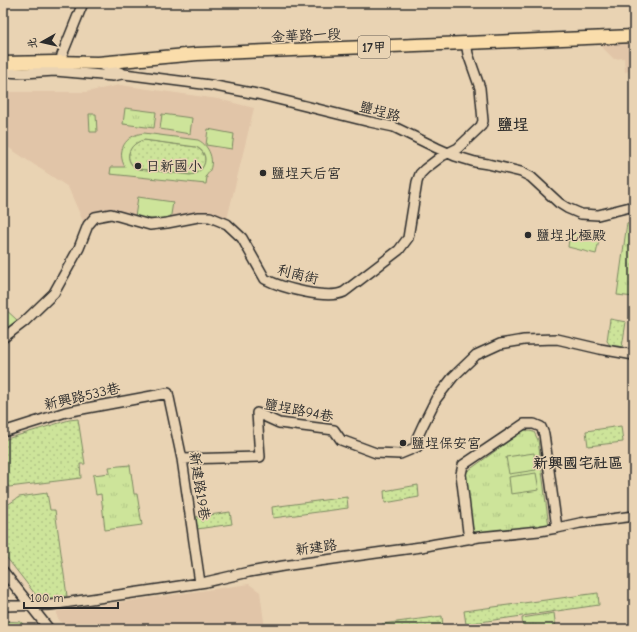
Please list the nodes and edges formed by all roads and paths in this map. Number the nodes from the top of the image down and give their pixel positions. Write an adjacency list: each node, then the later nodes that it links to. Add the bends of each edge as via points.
1 (83, 3): 6 (street, via 62,55)
2 (634, 36): 3 (main road, 金華路一段 / 17甲)
3 (466, 43): 5 (main road, 金華路一段 / 17甲, via 197,54); 9 (street, 利南街, via 480,88 483,121 458,148)
4 (3, 63): 6 (main road, 金華路一段 / 17甲)
5 (98, 63): 6 (main road, 金華路一段 / 17甲); 8 (street, 鹽埕路)
6 (60, 67): 7 (street, 鹽埕路, via 24,73); 8 (street, 鹽埕路, via 113,76)
7 (3, 72)
8 (124, 74): 9 (street, 鹽埕路, via 208,84 257,94 394,127)
9 (448, 152): 10 (street, 鹽埕路, via 475,162 521,172 531,177 559,203 581,214 598,215); 11 (street, 利南街, via 420,174 408,238 399,250 341,294 309,294 271,283 265,279 242,238 227,224 210,217 150,225 111,214 95,217 88,224 54,293)
10 (634, 206)
11 (3, 338)
12 (634, 355): 15 (street, 鹽埕路94巷, via 557,339 500,344 476,355 453,377 436,399 417,438 417,447 400,454 376,453 342,440 334,430 279,423 257,413 260,457)
13 (168, 393): 14 (street, 新興路533巷, via 66,412); 15 (street, 新建路19巷)
14 (3, 432)
15 (182, 459): 20 (street, 新建路19巷)
16 (634, 516): 17 (street, 新建路)
17 (557, 528): 18 (street, 新建路); 18 (street, via 544,434 541,427 524,424 463,465 461,474 468,532)
18 (471, 538): 20 (street, 新建路, via 283,566)
19 (3, 571): 21 (street)
20 (200, 583): 21 (street, 新建路)
21 (31, 605): 22 (street, 新建路); 23 (street)
22 (3, 606)
23 (49, 629)

